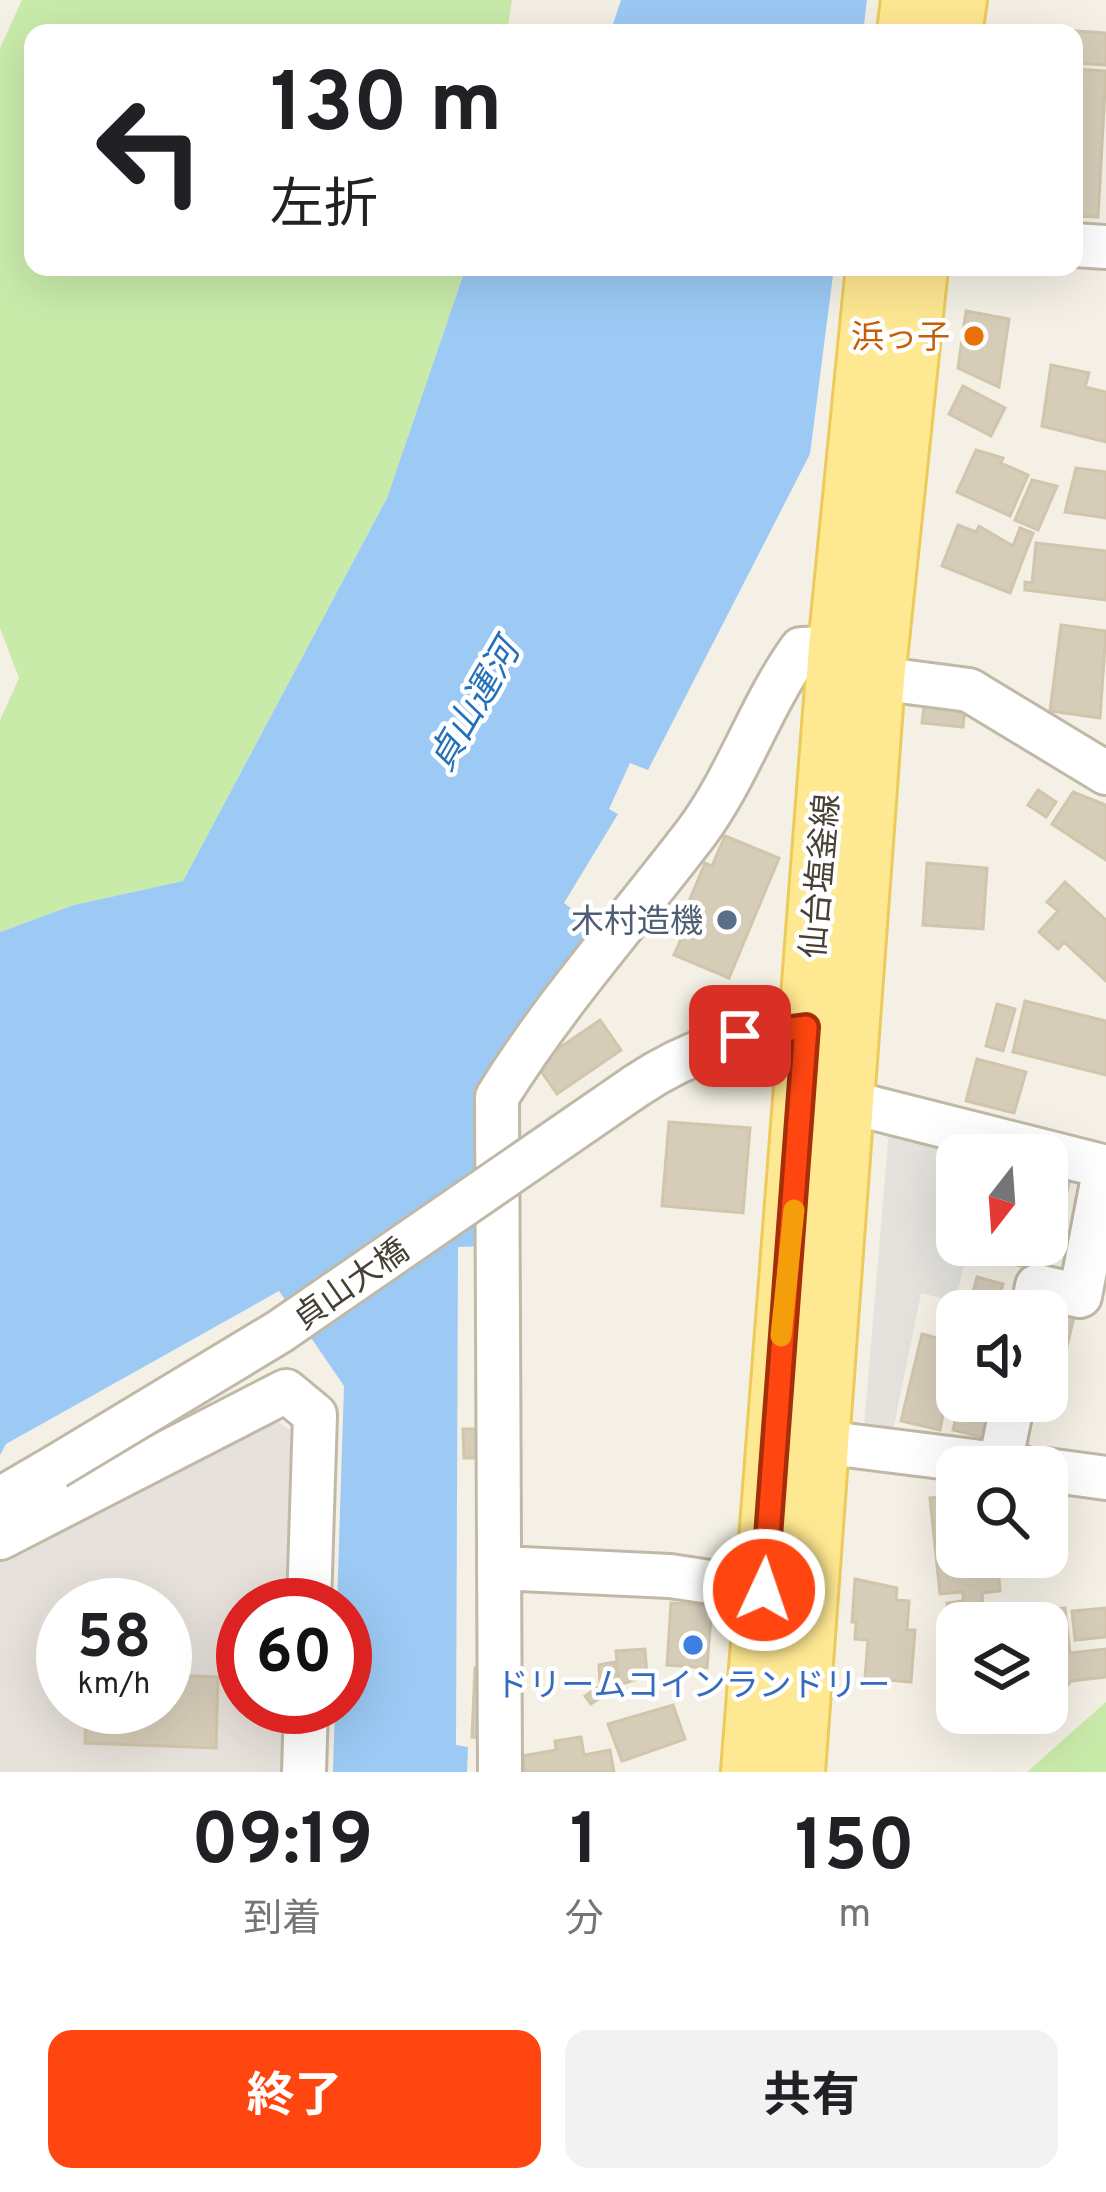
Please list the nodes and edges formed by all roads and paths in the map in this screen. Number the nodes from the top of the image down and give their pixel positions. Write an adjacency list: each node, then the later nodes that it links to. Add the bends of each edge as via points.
1 (874, 276): 3 (main road, 仙台塩釜線)
2 (919, 276): 3 (main road, 仙台塩釜線)
3 (857, 663): 4 (street, via 969,690); 5 (main road, 仙台塩釜線); 6 (main road, 仙台塩釜線); 16 (street, via 802,649 700,829 539,1030 497,1097)
4 (1106, 773)
5 (856, 957): 6 (street); 7 (main road, 仙台塩釜線)
6 (806, 1027): 7 (street); 10 (main road, 仙台塩釜線); 14 (street, 貞山大橋, bridge, via 676,1058 280,1332)
7 (849, 1102): 8 (street); 10 (main road, 仙台塩釜線)
8 (1106, 1167): 9 (street, via 1080,1296)
9 (1068, 1293)
10 (797, 1438): 11 (street); 18 (main road, 仙台塩釜線); 23 (main road, 仙台塩釜線)
11 (936, 1456)
12 (1068, 1473): 13 (street)
13 (1106, 1478)
14 (0, 1499)
15 (0, 1538): 17 (street, via 286,1390 314,1415)
16 (500, 1568): 18 (street, via 670,1576); 21 (street)
17 (310, 1578)
18 (764, 1590): 22 (main road, 仙台塩釜線)
19 (305, 1734): 20 (street)
20 (304, 1772)
21 (500, 1772)
22 (749, 1772)
23 (796, 1772)

